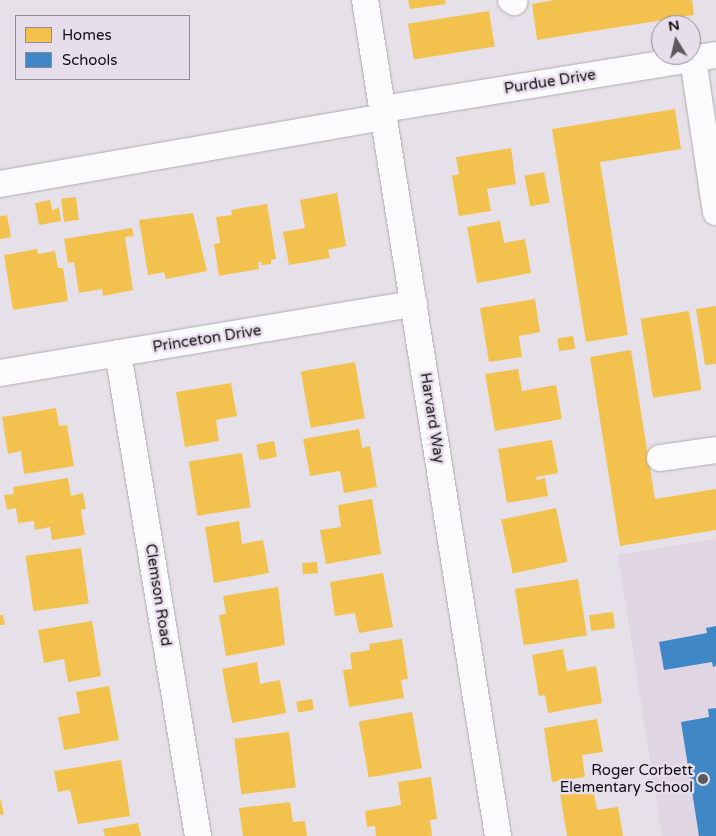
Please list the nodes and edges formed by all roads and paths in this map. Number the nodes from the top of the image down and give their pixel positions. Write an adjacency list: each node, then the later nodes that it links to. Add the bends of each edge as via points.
1 (365, 0): 3 (street, Harvard Way)
2 (705, 57): 3 (street, Purdue Drive); 5 (street)
3 (384, 113): 4 (street, Purdue Drive); 6 (street, Harvard Way)
4 (0, 184)
5 (716, 212)
6 (414, 304): 7 (street, Princeton Drive); 12 (street, Harvard Way)
7 (118, 353): 8 (street, Princeton Drive); 11 (street, Clemson Road)
8 (0, 374)
9 (716, 450): 10 (street)
10 (660, 458)
11 (198, 836)
12 (498, 836)

